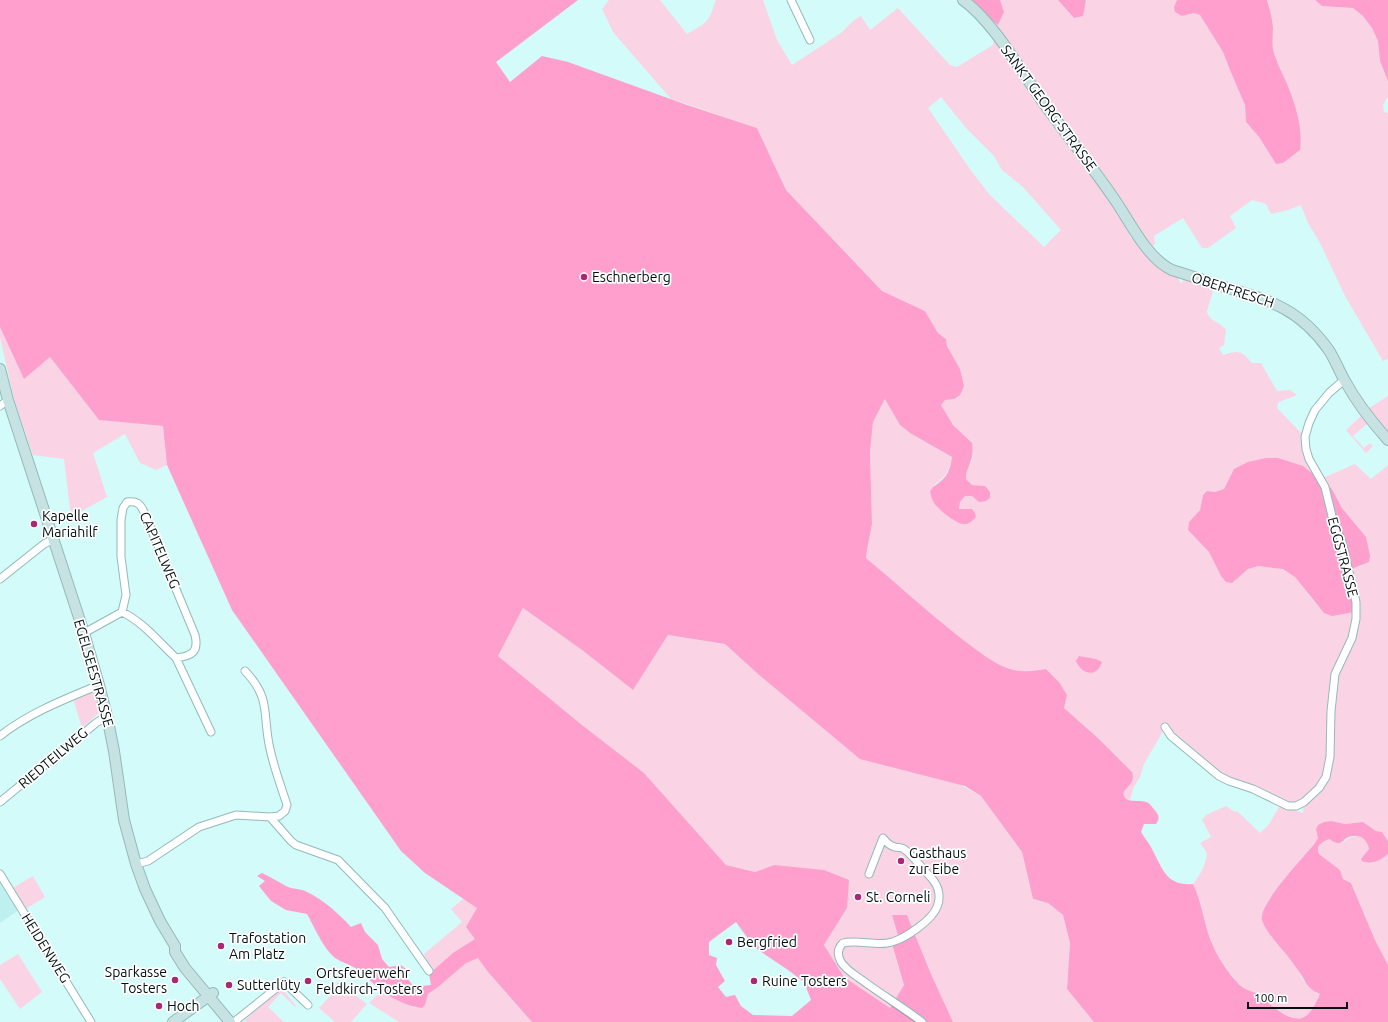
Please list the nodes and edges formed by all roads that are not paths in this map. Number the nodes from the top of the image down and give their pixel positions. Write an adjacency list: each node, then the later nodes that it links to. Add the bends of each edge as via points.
1 (791, 0): 3 (street)
2 (963, 0): 4 (street, SANKT GEORG-STRASSE, via 994,32)
3 (810, 40)
4 (1130, 222): 6 (street, OBERFRESCH, via 1149,250 1167,267 1252,294 1295,315 1328,349)
5 (0, 369): 7 (street, EGELSEESTRASSE)
6 (1344, 380): 8 (street, OBERFRESCH, via 1364,411); 17 (street, EGGSTRASSE, via 1315,410 1306,430 1309,459 1325,487 1333,520 1342,542 1356,602 1352,638 1335,674 1330,757 1324,782 1304,802 1288,806 1219,776 1171,736)
7 (4, 403): 9 (street, EGELSEESTRASSE)
8 (1388, 440)
9 (52, 540): 10 (street); 12 (street, EGELSEESTRASSE)
10 (0, 579)
11 (122, 612): 12 (street); 13 (street, via 142,625); 13 (street, CAPITELWEG, via 126,594 121,557 121,520 127,502 134,501 140,504 144,512 194,635 196,647 192,654)
12 (84, 633): 15 (street, EGELSEESTRASSE)
13 (176, 658): 18 (street)
14 (245, 672): 21 (street, via 253,679 262,695 270,750 287,805 279,816)
15 (99, 685): 16 (street, EGELSEESTRASSE); 19 (street, via 51,706)
16 (107, 716): 20 (street, RIEDTEILWEG); 22 (street, EGELSEESTRASSE, via 124,820)
17 (1165, 727)
18 (211, 732)
19 (0, 736)
20 (0, 802)
21 (270, 817): 22 (street, via 242,814 199,827 148,861); 25 (street, via 296,845 338,860 385,908)
22 (136, 864): 26 (street, EGELSEESTRASSE, via 160,921 175,946 175,952 185,968)
23 (0, 874): 28 (street, HEIDENWEG)
24 (869, 874): 31 (street, via 883,838 895,848 903,848 934,882 938,890 937,907 932,914 924,923 901,938 891,943 848,942 843,943 838,950 841,962 849,971)
25 (429, 971)
26 (211, 994): 29 (street); 30 (street, EGELSEESTRASSE)
27 (308, 1005): 30 (street, EGELSEESTRASSE, via 284,982)
28 (91, 1022)
29 (173, 1022)
30 (234, 1022)
31 (922, 1022)

